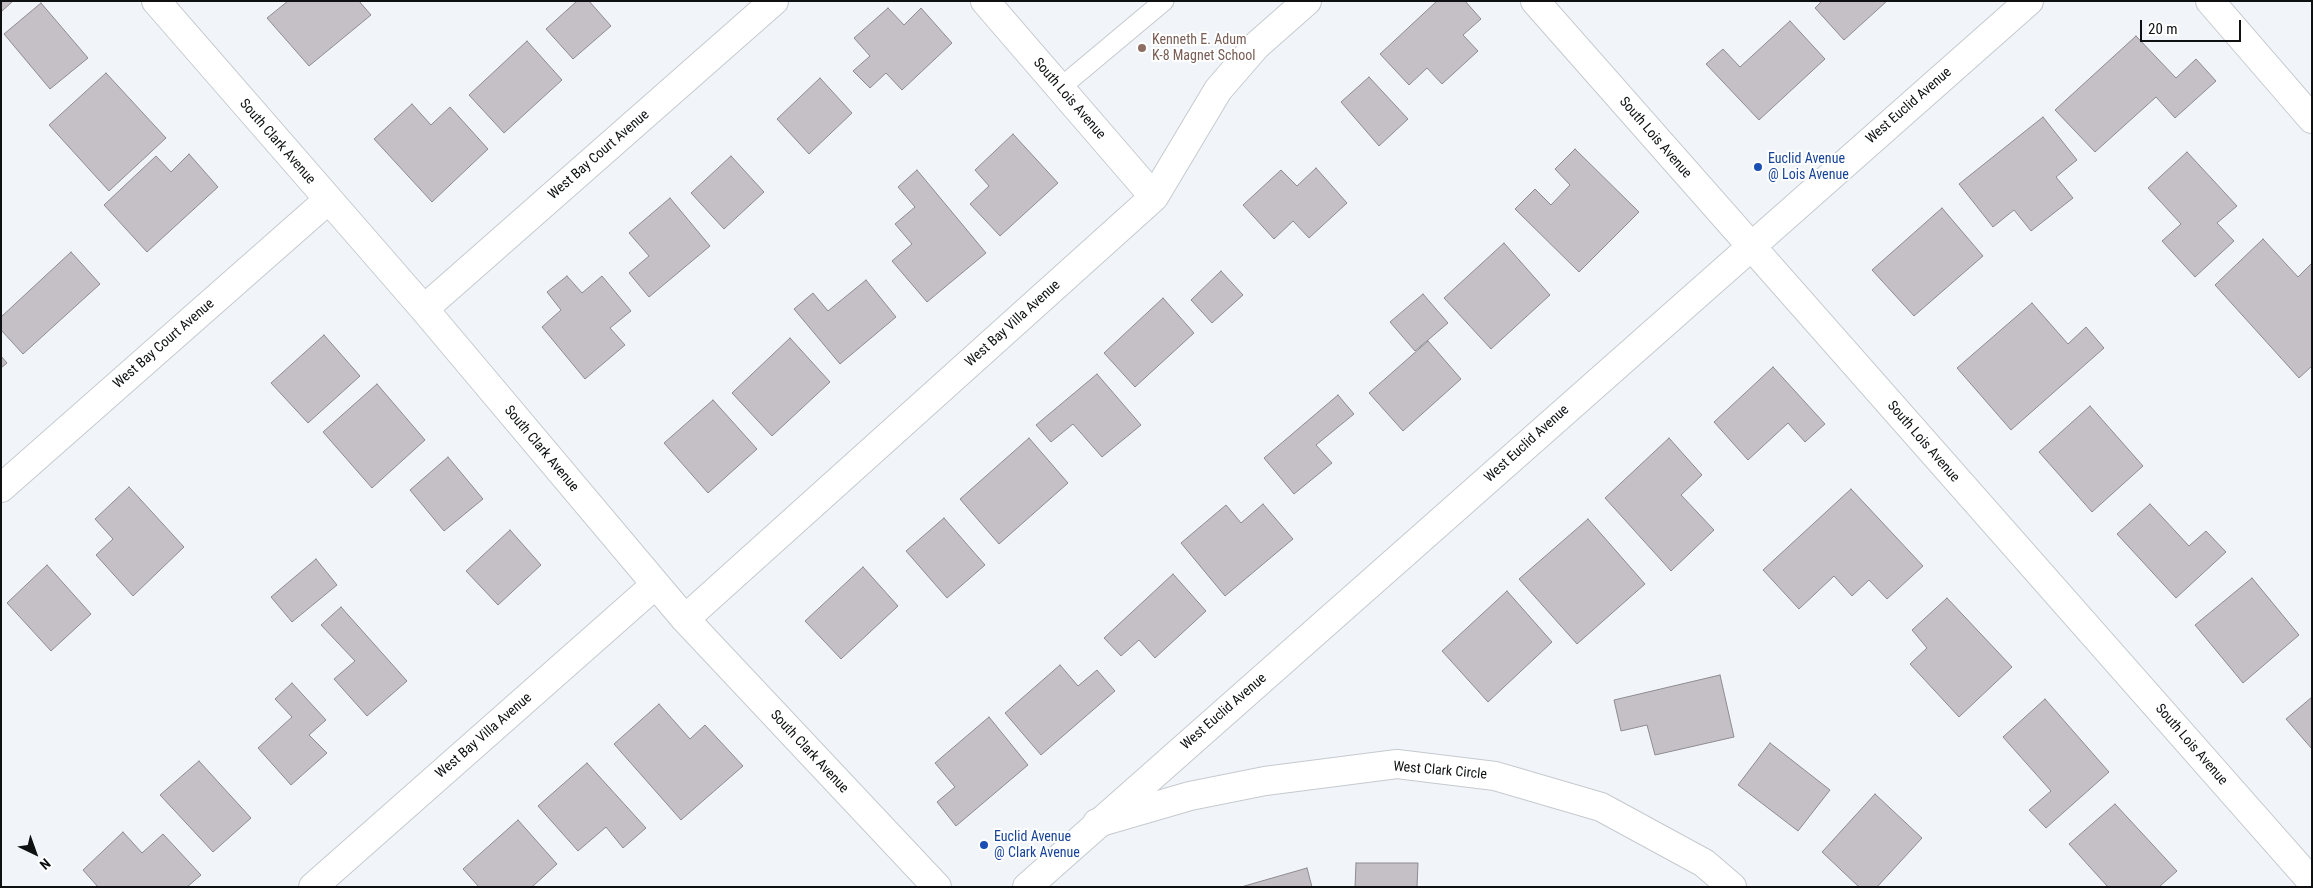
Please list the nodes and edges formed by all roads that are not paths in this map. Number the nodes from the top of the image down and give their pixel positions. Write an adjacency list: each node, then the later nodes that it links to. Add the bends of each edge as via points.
1 (774, 1): 14 (street, West Bay Court Avenue)
2 (984, 1): 9 (street, South Lois Avenue)
3 (1308, 1): 11 (street, West Bay Villa Avenue, via 1256,46 1218,90)
4 (1535, 1): 13 (street, South Lois Avenue)
5 (2029, 1): 13 (street, West Euclid Avenue)
6 (2210, 1): 10 (street)
7 (163, 4): 12 (street, South Clark Avenue)
8 (1152, 5): 9 (lane)
9 (1060, 88): 11 (street, South Lois Avenue)
10 (2312, 119)
11 (1154, 197): 17 (street, West Bay Villa Avenue)
12 (328, 200): 14 (street, South Clark Avenue); 15 (street, West Bay Court Avenue)
13 (1750, 246): 18 (street, West Euclid Avenue); 19 (street, South Lois Avenue)
14 (424, 309): 16 (street, South Clark Avenue)
15 (1, 488)
16 (655, 585): 17 (street, South Clark Avenue); 20 (street, West Bay Villa Avenue)
17 (685, 619): 21 (street, South Clark Avenue)
18 (1097, 823): 22 (street, West Euclid Avenue); 23 (street, West Clark Circle, via 1190,796 1265,781 1397,764 1495,776 1601,807 1704,863)
19 (2312, 882)
20 (313, 887)
21 (936, 887)
22 (1027, 887)
23 (1732, 887)

